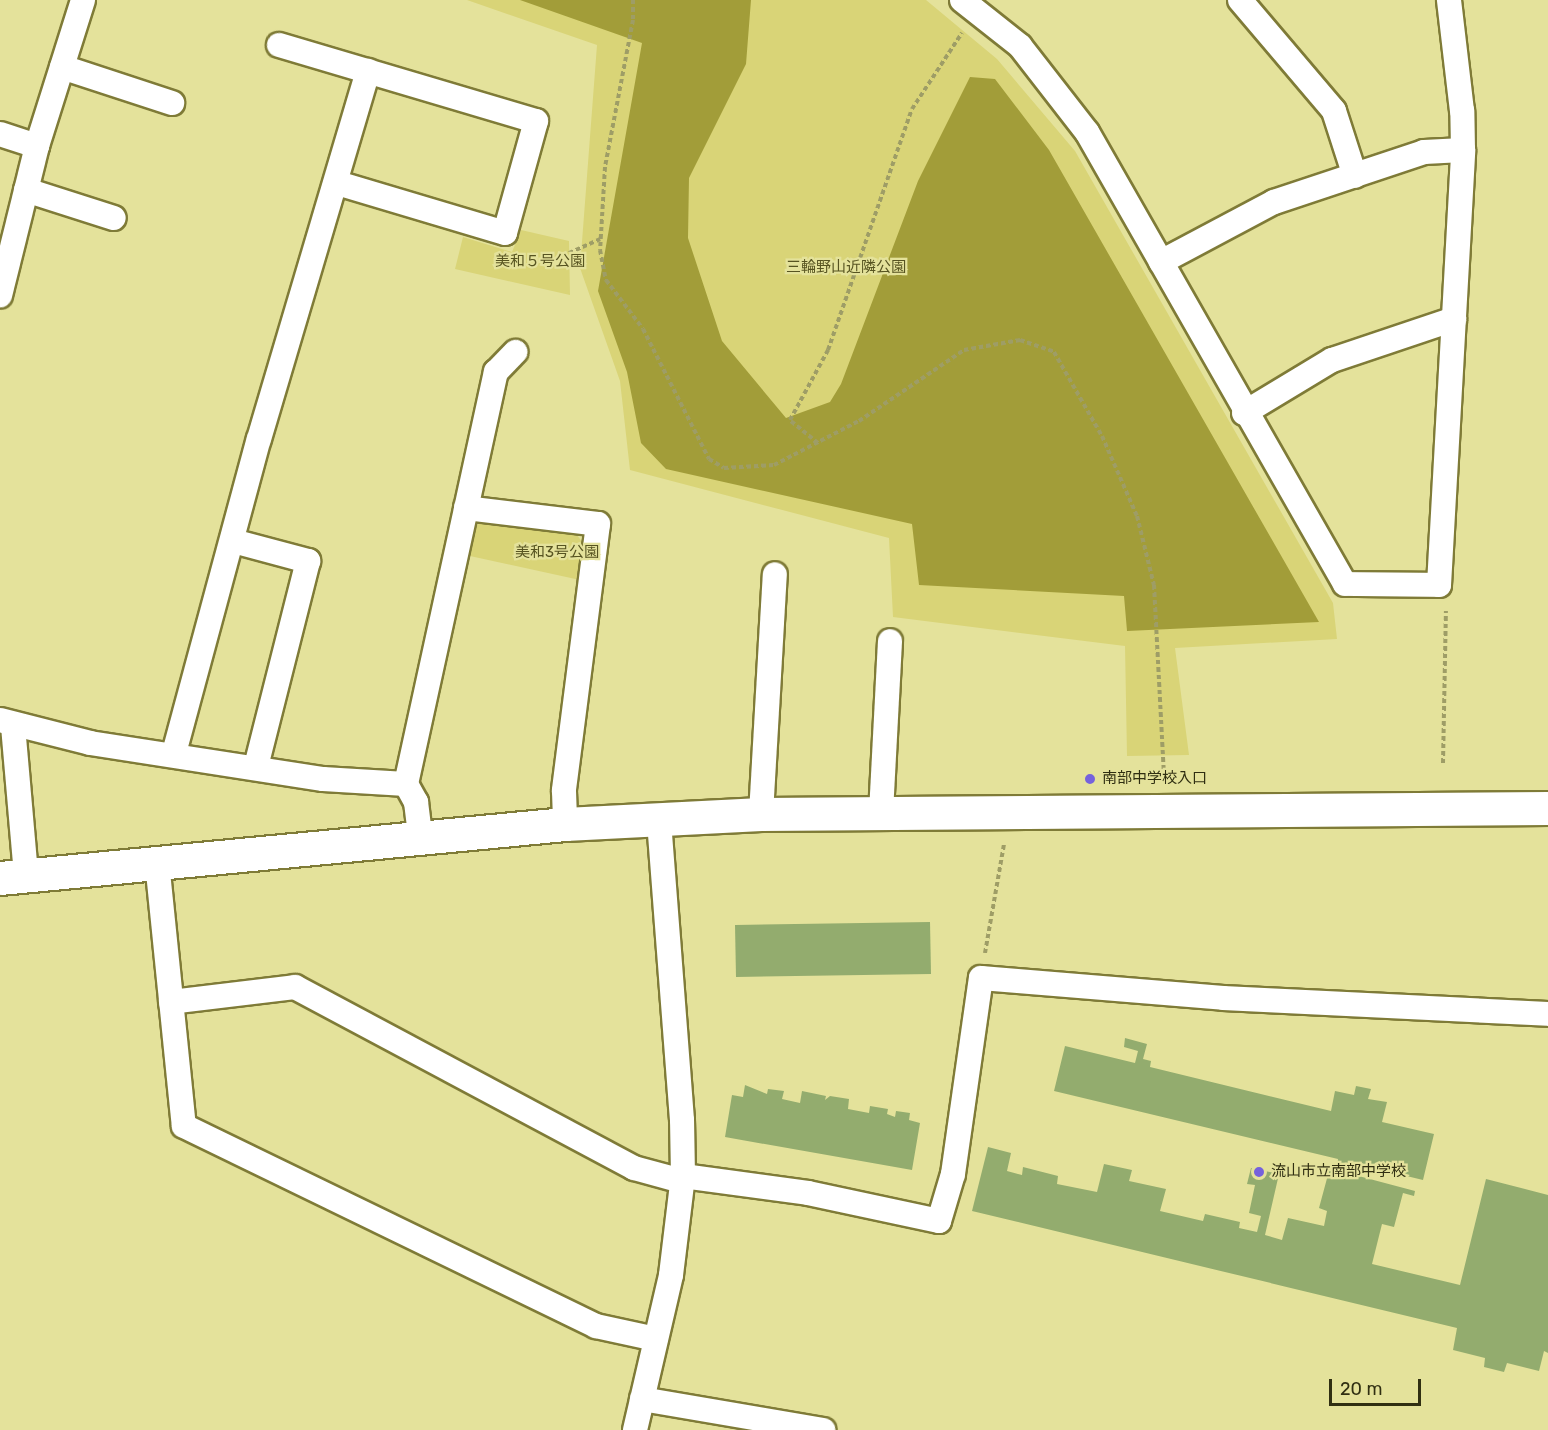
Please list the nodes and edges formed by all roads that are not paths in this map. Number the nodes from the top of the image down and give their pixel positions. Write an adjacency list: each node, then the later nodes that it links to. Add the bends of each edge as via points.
1 (83, 0): 6 (street)
2 (1240, 0): 12 (street, via 1334,111)
3 (1449, 0): 11 (street, via 1462,111)
4 (969, 6): 16 (street, via 1020,46 1088,132)
5 (279, 45): 7 (street)
6 (62, 67): 8 (street); 10 (street)
7 (368, 71): 13 (street); 13 (street, via 536,121 505,234)
8 (172, 103)
9 (0, 134): 10 (street)
10 (37, 146): 14 (street)
11 (1462, 150): 12 (street, via 1424,153); 18 (street)
12 (1355, 176): 16 (street, via 1274,202)
13 (337, 183): 22 (street, via 259,439)
14 (26, 190): 15 (street); 17 (street)
15 (114, 218)
16 (1161, 262): 20 (street)
17 (0, 295)
18 (1454, 319): 20 (street, via 1332,360); 20 (street, via 1439,585 1344,584)
19 (514, 352): 21 (street, via 496,372)
20 (1244, 413)
21 (466, 508): 28 (street); 33 (street, via 598,524 566,768)
22 (233, 541): 26 (street); 27 (street, via 308,561)
23 (775, 574): 31 (street)
24 (890, 641): 30 (street)
25 (7, 723): 26 (street, via 90,743); 36 (street)
26 (174, 753): 27 (street)
27 (256, 767): 28 (street, via 323,779)
28 (406, 784): 34 (street, via 416,802)
29 (1548, 808): 30 (street)
30 (881, 813): 31 (street)
31 (761, 814): 32 (street)
32 (659, 818): 33 (street); 39 (street, via 682,1120)
33 (566, 824): 34 (street)
34 (420, 836): 35 (street)
35 (157, 862): 36 (street); 37 (street)
36 (13, 877)
37 (171, 1002): 39 (street, via 295,987 634,1168); 40 (street, via 184,1126 596,1326)
38 (1548, 1014): 39 (street, via 1223,998 981,978 952,1174 939,1221 808,1193)
39 (682, 1179): 40 (street, via 671,1275)
40 (656, 1339): 41 (street)
41 (642, 1399): 42 (street); 43 (street)
42 (634, 1430)
43 (823, 1430)

